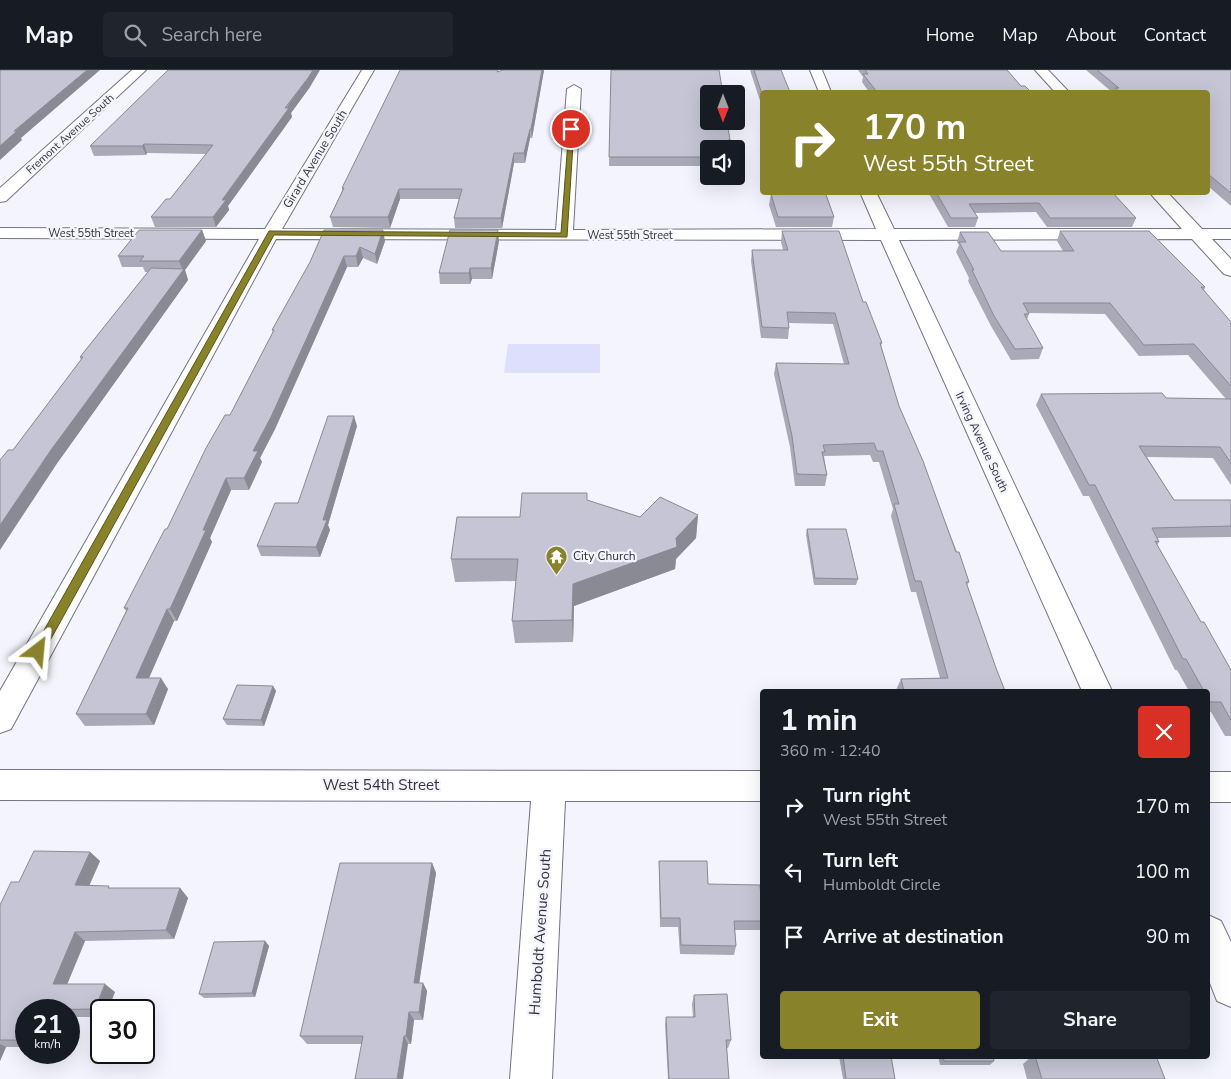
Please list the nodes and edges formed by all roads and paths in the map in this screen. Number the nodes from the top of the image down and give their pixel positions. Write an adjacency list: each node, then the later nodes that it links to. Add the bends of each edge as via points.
1 (140, 70): 10 (street, Fremont Avenue South)
2 (368, 70): 12 (street, Girard Avenue South)
3 (816, 70): 6 (street)
4 (1041, 70): 7 (street)
5 (574, 90): 16 (street)
6 (824, 90)
7 (1060, 90)
8 (869, 195): 13 (street, Irving Avenue South)
9 (1160, 195): 14 (street)
10 (0, 197)
11 (0, 233): 12 (street, West 55th Street)
12 (271, 233): 16 (street, West 55th Street); 19 (street, Girard Avenue South)
13 (885, 234): 14 (street, West 55th Street); 16 (street, West 55th Street); 18 (street, Irving Avenue South)
14 (1196, 234): 15 (street, West 55th Street); 17 (street)
15 (1231, 234)
16 (564, 235)
17 (1231, 270)
18 (1097, 689)
19 (0, 720)
20 (0, 785): 21 (street, West 54th Street)
21 (549, 785): 22 (street, West 54th Street); 27 (street, Humboldt Avenue South)
22 (760, 786)
23 (1210, 787): 24 (street)
24 (1231, 787)
25 (1210, 939): 26 (street)
26 (1231, 987)
27 (531, 1079)

